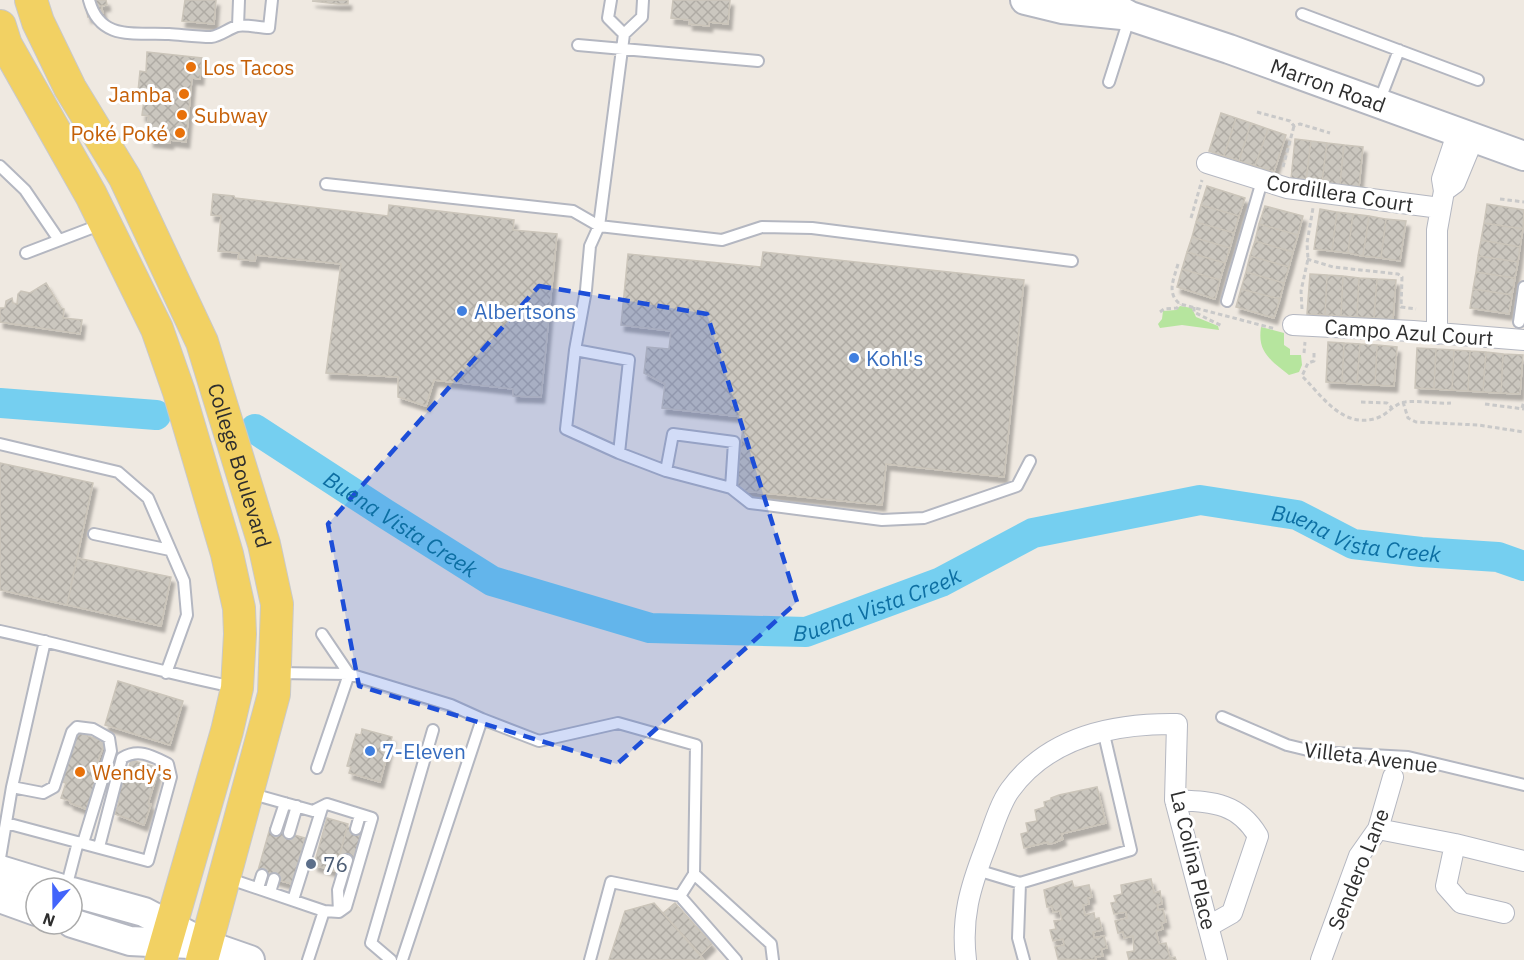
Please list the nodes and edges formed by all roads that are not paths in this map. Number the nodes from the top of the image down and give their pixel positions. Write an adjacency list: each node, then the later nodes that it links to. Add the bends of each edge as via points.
1 (31, 0): 14 (main road, College Boulevard)
2 (39, 0): 14 (main road)
3 (89, 0): 12 (lane, via 100,23 120,32 214,37)
4 (239, 0): 12 (lane)
5 (272, 0): 12 (lane, via 269,28)
6 (611, 0): 13 (lane, via 608,18)
7 (643, 0): 13 (lane, via 642,17)
8 (1025, 0): 11 (street, Marron Road, via 1062,9)
9 (1101, 0): 11 (street, Marron Road)
10 (1302, 14): 18 (lane)
11 (1130, 16): 21 (lane); 22 (street, Marron Road)
12 (238, 26)
13 (624, 34): 17 (lane)
14 (45, 37): 40 (main road, College Boulevard, via 70,88 125,178)
15 (2, 40): 30 (main road, College Boulevard)
16 (578, 45): 17 (lane)
17 (621, 48): 19 (lane); 31 (lane)
18 (1399, 51): 20 (lane); 22 (lane)
19 (758, 61)
20 (1478, 80)
21 (1109, 82)
22 (1379, 103): 23 (street, Marron Road)
23 (1466, 134): 24 (street, Marron Road); 29 (street, via 1442,179)
24 (1524, 156)
25 (0, 166): 32 (lane, via 26,190)
26 (1205, 169): 27 (street, Cordillera Court)
27 (1262, 181): 29 (street, Cordillera Court, via 1282,187); 36 (lane)
28 (326, 184): 31 (lane, via 573,211)
29 (1442, 200): 39 (street, via 1437,230)
30 (105, 222): 32 (lane); 40 (main road, via 114,219 125,226 178,333); 50 (main road, College Boulevard, via 157,329 179,392 227,554 239,608)
31 (598, 226): 34 (lane, via 722,240 762,227 812,228); 41 (lane, via 590,246)
32 (59, 240): 33 (lane)
33 (26, 253)
34 (1072, 261)
35 (1524, 287): 38 (lane)
36 (1227, 301)
37 (1297, 320): 39 (street, Campo Azul Court)
38 (1519, 333): 39 (street, Campo Azul Court)
39 (1437, 334)
40 (202, 342): 54 (main road, College Boulevard, via 267,554 277,604)
41 (575, 350): 43 (lane, via 566,429); 43 (lane, via 629,360)
42 (0, 444): 48 (lane, via 118,472 148,498)
43 (619, 453): 45 (lane)
44 (1030, 461): 46 (lane, via 1017,486 924,518 882,520 750,503)
45 (666, 471): 46 (lane); 46 (lane, via 673,434 734,442)
46 (731, 488)
47 (94, 534): 48 (lane)
48 (170, 550): 53 (lane, via 184,581 187,615)
49 (0, 631): 52 (lane)
50 (240, 634): 54 (main road, via 249,636 264,667); 56 (main road, College Boulevard)
51 (322, 634): 55 (lane)
52 (45, 641): 53 (lane); 65 (lane)
53 (166, 673): 56 (lane)
54 (276, 673): 55 (lane); 61 (main road, College Boulevard)
55 (349, 674): 58 (lane, via 451,705); 62 (lane)
56 (237, 688): 61 (main road, via 247,713); 104 (main road, College Boulevard)
57 (1222, 717): 64 (lane, Villeta Avenue, via 1287,745 1316,752 1408,757)
58 (482, 719): 85 (lane, via 539,741 618,723 696,745); 109 (lane)
59 (433, 729): 108 (lane, via 370,943)
60 (1103, 730): 67 (street, La Colina Place, via 1147,723 1177,724); 84 (street, via 1068,742 1031,765 1008,792); 91 (lane, via 1131,850)
61 (266, 731): 66 (main road, College Boulevard)
62 (318, 768)
63 (1393, 777): 74 (street, Sendero Lane)
64 (1524, 785)
65 (12, 787): 72 (lane); 77 (lane, via 43,794 54,788 77,727 93,729 109,738 111,751)
66 (249, 793): 68 (lane); 89 (main road, College Boulevard)
67 (1176, 800): 103 (street, La Colina Place); 103 (street, via 1223,806 1249,821 1258,836 1232,913)
68 (285, 803): 69 (lane); 75 (lane)
69 (297, 806): 70 (lane, via 314,811); 76 (lane)
70 (322, 808): 71 (lane, via 327,804); 97 (lane)
71 (360, 814): 73 (lane); 100 (lane, via 372,818 346,906)
72 (6, 823): 77 (lane); 80 (lane)
73 (356, 829)
74 (1378, 829): 78 (street); 116 (street, Sendero Lane, via 1359,856)
75 (276, 830)
76 (289, 833)
77 (81, 843): 79 (lane); 87 (lane)
78 (1455, 844): 82 (street); 101 (street, via 1446,886 1461,903)
79 (99, 848): 79 (lane, via 122,758 132,753 151,755 168,764 171,777 148,861)
80 (0, 858)
81 (347, 860): 100 (lane, via 338,890)
82 (1524, 861)
83 (0, 870): 88 (street)
84 (977, 870): 91 (lane); 113 (street, via 965,910)
85 (694, 874): 95 (lane); 112 (lane, via 771,944)
86 (262, 875): 92 (lane)
87 (70, 876)
88 (24, 877)
89 (226, 877): 92 (lane); 105 (main road, College Boulevard)
90 (274, 879): 93 (lane)
91 (1020, 883): 114 (lane, via 1018,938)
92 (258, 888): 93 (lane)
93 (270, 892): 97 (lane)
94 (84, 895): 104 (street, via 144,912)
95 (680, 896): 110 (lane, via 611,882); 111 (lane)
96 (0, 898): 98 (street)
97 (293, 900): 99 (lane)
98 (24, 907)
99 (324, 911): 100 (lane); 107 (lane)
100 (339, 912)
101 (1504, 913)
102 (84, 926): 104 (street, via 130,941)
103 (1209, 926): 115 (street, La Colina Place)
104 (166, 943): 105 (street)
105 (205, 953): 106 (street)
106 (250, 960)
107 (308, 960)
108 (391, 960)
109 (402, 960)
110 (590, 960)
111 (736, 960)
112 (773, 960)
113 (966, 960)
114 (1024, 960)
115 (1217, 960)
116 (1321, 960)

